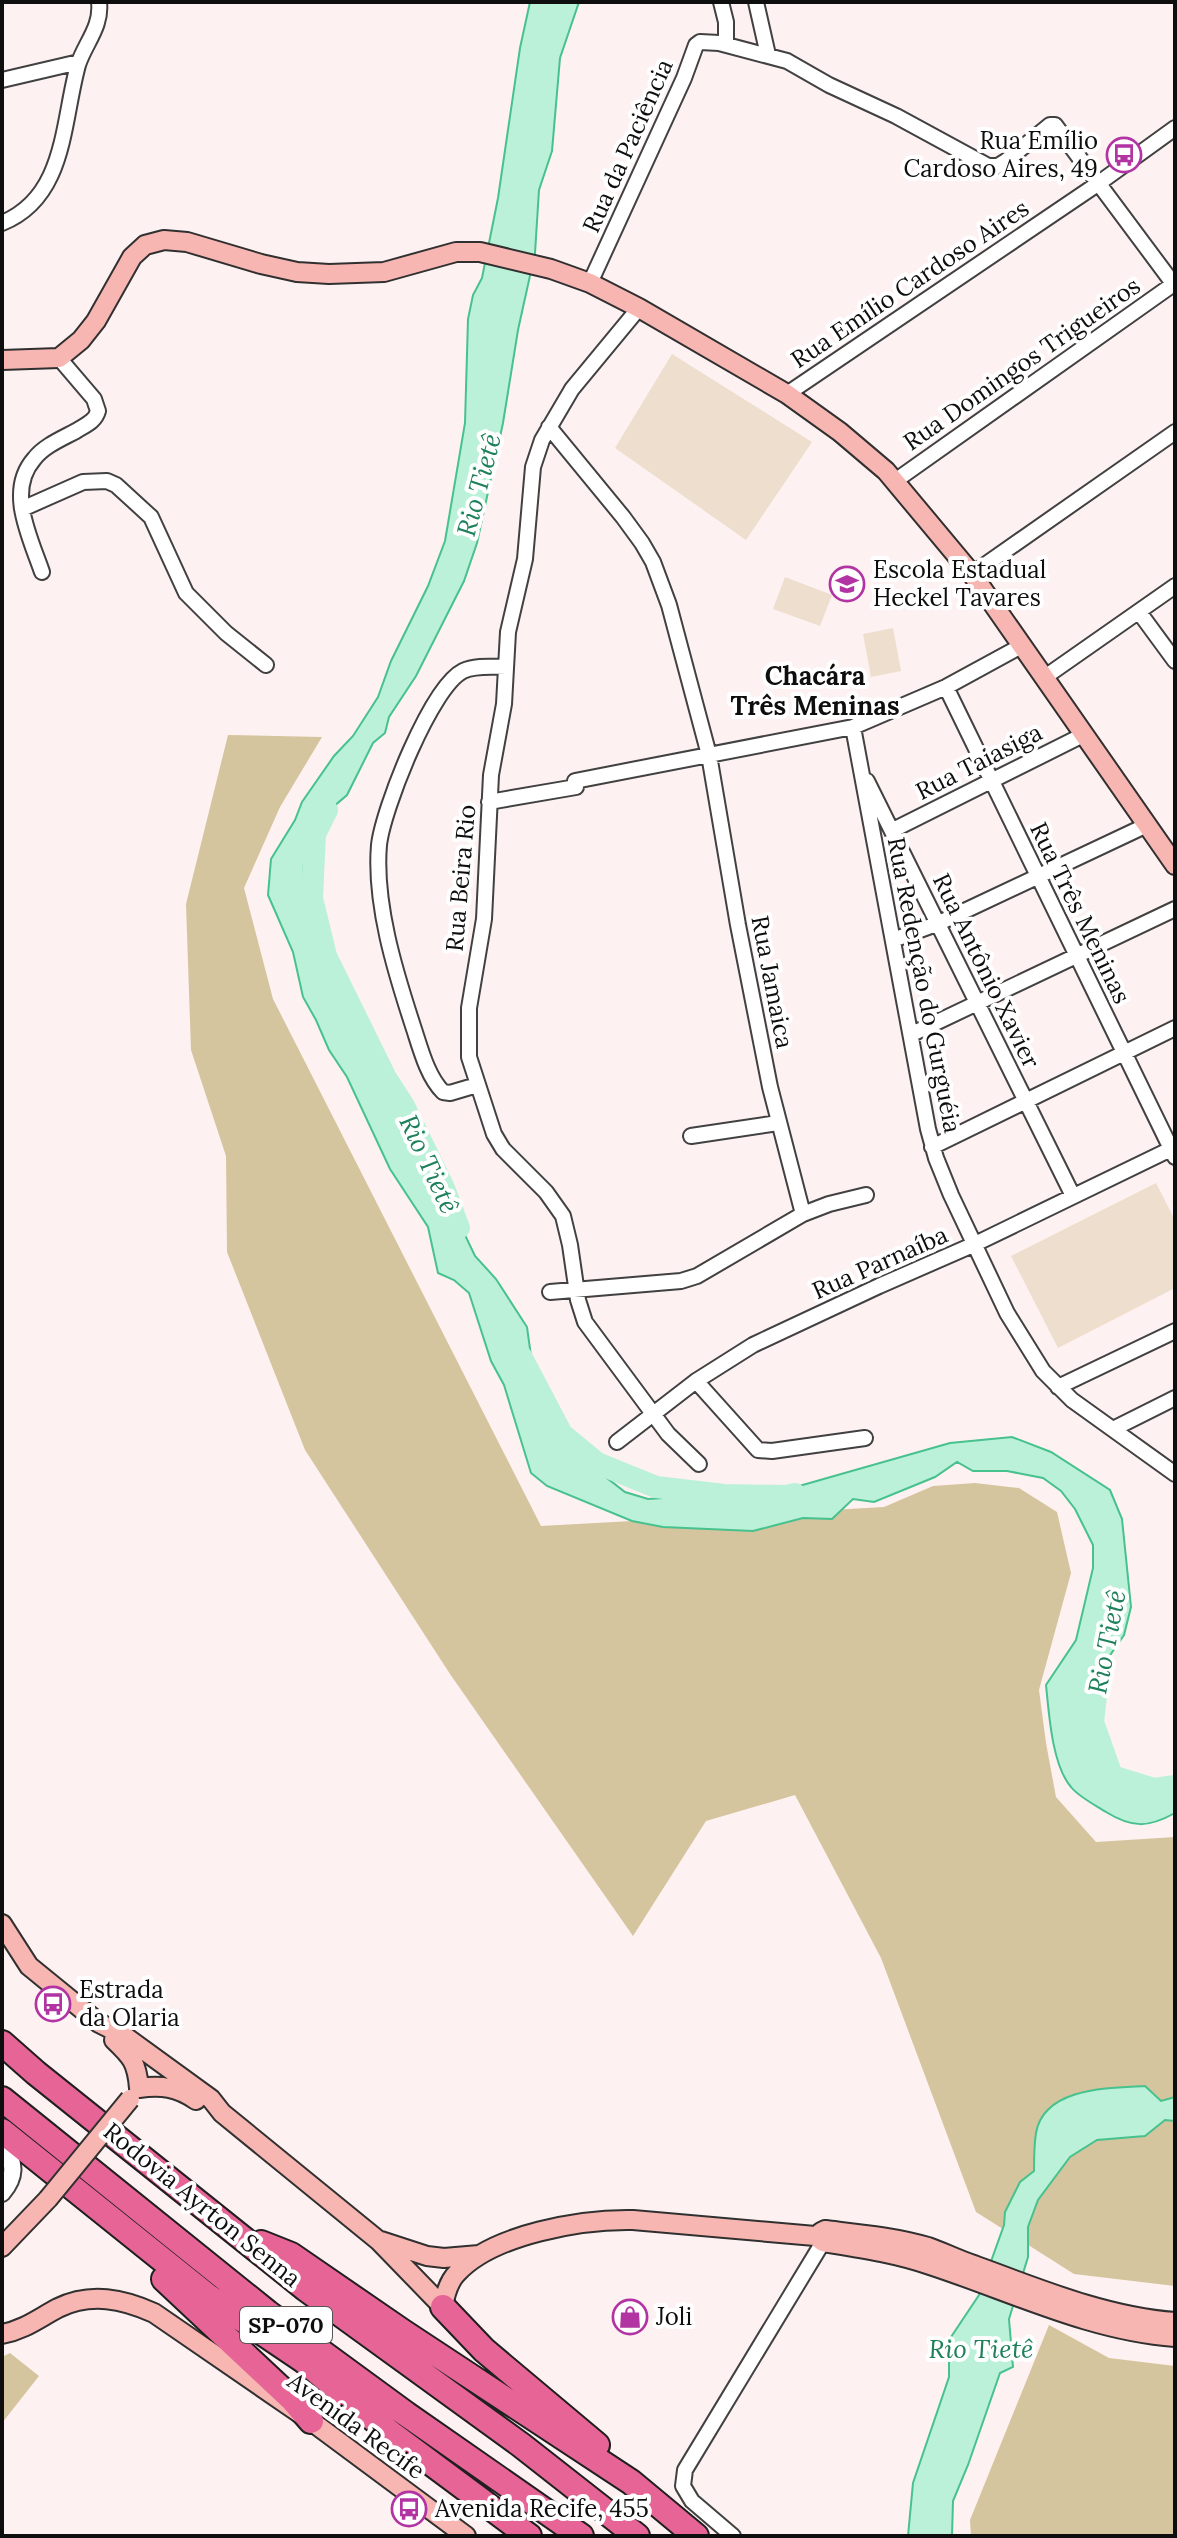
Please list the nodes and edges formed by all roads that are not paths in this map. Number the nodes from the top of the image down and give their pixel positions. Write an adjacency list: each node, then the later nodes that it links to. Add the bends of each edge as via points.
1 (99, 2): 6 (street, via 98,21)
2 (721, 2): 4 (street)
3 (756, 2): 5 (street)
4 (726, 44): 5 (street); 11 (street, Rua da Paciência, via 696,45)
5 (768, 55): 9 (street, via 988,166 1006,161 1050,125 1057,127)
6 (79, 62): 7 (street); 10 (street, via 52,174 37,200 20,216)
7 (2, 80)
8 (1175, 128): 9 (street, Rua Emílio Cardoso Aires)
9 (1099, 183): 12 (street); 16 (street, Rua Emílio Cardoso Aires)
10 (2, 223)
11 (590, 283): 13 (main road); 14 (main road, via 480,252 456,252 384,272 329,274 297,272 164,240 145,245 132,257 96,321)
12 (1175, 284): 19 (street, Rua Domingos Trigueiros)
13 (639, 308): 16 (main road); 17 (street, Rua Beira Rio, via 572,389)
14 (59, 358): 15 (main road); 20 (street, via 94,399 97,416 34,459 21,484)
15 (2, 360)
16 (787, 394): 19 (main road, via 852,441)
17 (549, 427): 28 (street, Rua Beira Rio, via 533,467 525,559 508,632); 33 (street, Rua Jamaica, via 653,562)
18 (1175, 432): 22 (street)
19 (895, 481): 22 (main road)
20 (22, 509): 21 (street); 27 (street, via 83,482 116,485 151,517 186,593)
21 (42, 572)
22 (972, 574): 25 (main road)
23 (1175, 586): 24 (street)
24 (1139, 612): 26 (street); 29 (street)
25 (1023, 645): 29 (main road); 30 (street)
26 (1175, 661)
27 (266, 665)
28 (506, 667): 36 (street, Rua Beira Rio); 49 (street, via 464,671 444,690 414,743 381,831 384,919 421,1051 446,1093)
29 (1045, 677): 32 (main road)
30 (946, 687): 31 (street); 35 (street, Rua Três Meninas)
31 (853, 727): 33 (street); 34 (street, Rua Redenção do Gurguéia)
32 (1085, 734): 35 (street, Rua Taiasiga); 37 (main road)
33 (709, 755): 36 (street); 51 (street, Rua Jamaica)
34 (859, 766): 38 (street, Rua Antônio Xavier); 43 (street, Rua Redenção do Gurguéia)
35 (991, 780): 38 (street, Rua Taiasiga); 40 (street, Rua Três Meninas)
36 (489, 802): 49 (street, Rua Beira Rio, via 484,919 468,1034)
37 (1147, 825): 39 (main road); 40 (street)
38 (893, 830): 42 (street, Rua Antônio Xavier)
39 (1175, 865)
40 (1039, 877): 42 (street); 44 (street, Rua Três Meninas)
41 (1175, 909): 44 (street)
42 (939, 923): 43 (street); 45 (street, Rua Antônio Xavier)
43 (893, 940): 47 (street, Rua Redenção do Gurguéia)
44 (1076, 956): 45 (street); 48 (street, Rua Três Meninas)
45 (978, 1004): 47 (street); 50 (street, Rua Antônio Xavier)
46 (1175, 1028): 48 (street)
47 (912, 1034): 53 (street, Rua Redenção do Gurguéia)
48 (1124, 1053): 50 (street); 54 (street, Rua Três Meninas)
49 (477, 1085): 59 (street, Rua Beira Rio, via 503,1149 563,1216)
50 (1025, 1103): 53 (street); 56 (street, Rua Antônio Xavier)
51 (778, 1123): 52 (street); 57 (street, Rua Jamaica)
52 (691, 1136)
53 (932, 1147): 58 (street, Rua Redenção do Gurguéia)
54 (1174, 1151): 56 (street, Rua Parnaíba)
55 (866, 1195): 57 (street)
56 (1073, 1196): 58 (street, Rua Parnaíba)
57 (803, 1214): 59 (street, via 697,1276)
58 (975, 1244): 62 (street, Rua Parnaíba, via 766,1339); 63 (street, Rua Redenção do Gurguéia, via 1021,1338)
59 (577, 1289): 60 (street); 65 (street, Rua Beira Rio, via 590,1330)
60 (550, 1292)
61 (1175, 1331): 63 (street)
62 (696, 1381): 65 (street, Rua Parnaíba); 67 (street, via 758,1450)
63 (1058, 1387): 66 (street, Rua Redenção do Gurguéia)
64 (1175, 1398): 66 (street)
65 (652, 1414): 68 (street, Rua Parnaíba); 69 (street, Rua Beira Rio)
66 (1113, 1429): 70 (street, Rua Redenção do Gurguéia)
67 (865, 1438)
68 (617, 1442)
69 (699, 1464)
70 (1175, 1474)
71 (2, 1924): 72 (main road, via 29,1966)
72 (99, 2023): 74 (main road, via 137,2068); 76 (main road, via 211,2099)
73 (2, 2043): 81 (highway, Rodovia Ayrton Senna / SP-070)
74 (134, 2094): 76 (main road, via 168,2086); 84 (main road, bridge)
75 (2, 2099): 97 (highway, Rodovia Ayrton Senna / SP-070, via 268,2313)
76 (222, 2113): 83 (main road)
77 (2, 2131): 80 (highway)
78 (2, 2147): 79 (street, via 11,2157 13,2171)
79 (2, 2193)
80 (77, 2193): 93 (highway); 96 (highway)
81 (241, 2235): 94 (highway, via 291,2255); 98 (highway, Rodovia Ayrton Senna / SP-070)
82 (821, 2236): 85 (main road, via 604,2220 556,2227); 86 (main road, via 884,2237 929,2248 966,2271); 100 (street, via 685,2470 683,2486 692,2501)
83 (379, 2241): 85 (main road, via 435,2257); 87 (main road)
84 (2, 2247)
85 (479, 2255): 87 (main road, via 456,2274)
86 (1025, 2292): 88 (main road, via 1144,2320); 91 (main road, via 1122,2330)
87 (443, 2307): 94 (highway, via 484,2350 610,2456)
88 (1175, 2322)
89 (30, 2325): 90 (main road, Avenida Recife); 92 (street); 93 (main road, Avenida Recife, via 60,2307 89,2299 133,2303)
90 (2, 2334)
91 (1175, 2337)
92 (2, 2345)
93 (311, 2421): 95 (main road, Avenida Recife)
94 (631, 2482): 99 (highway)
95 (466, 2536)
96 (529, 2536)
97 (581, 2536)
98 (637, 2536)
99 (696, 2536)
100 (733, 2536)

